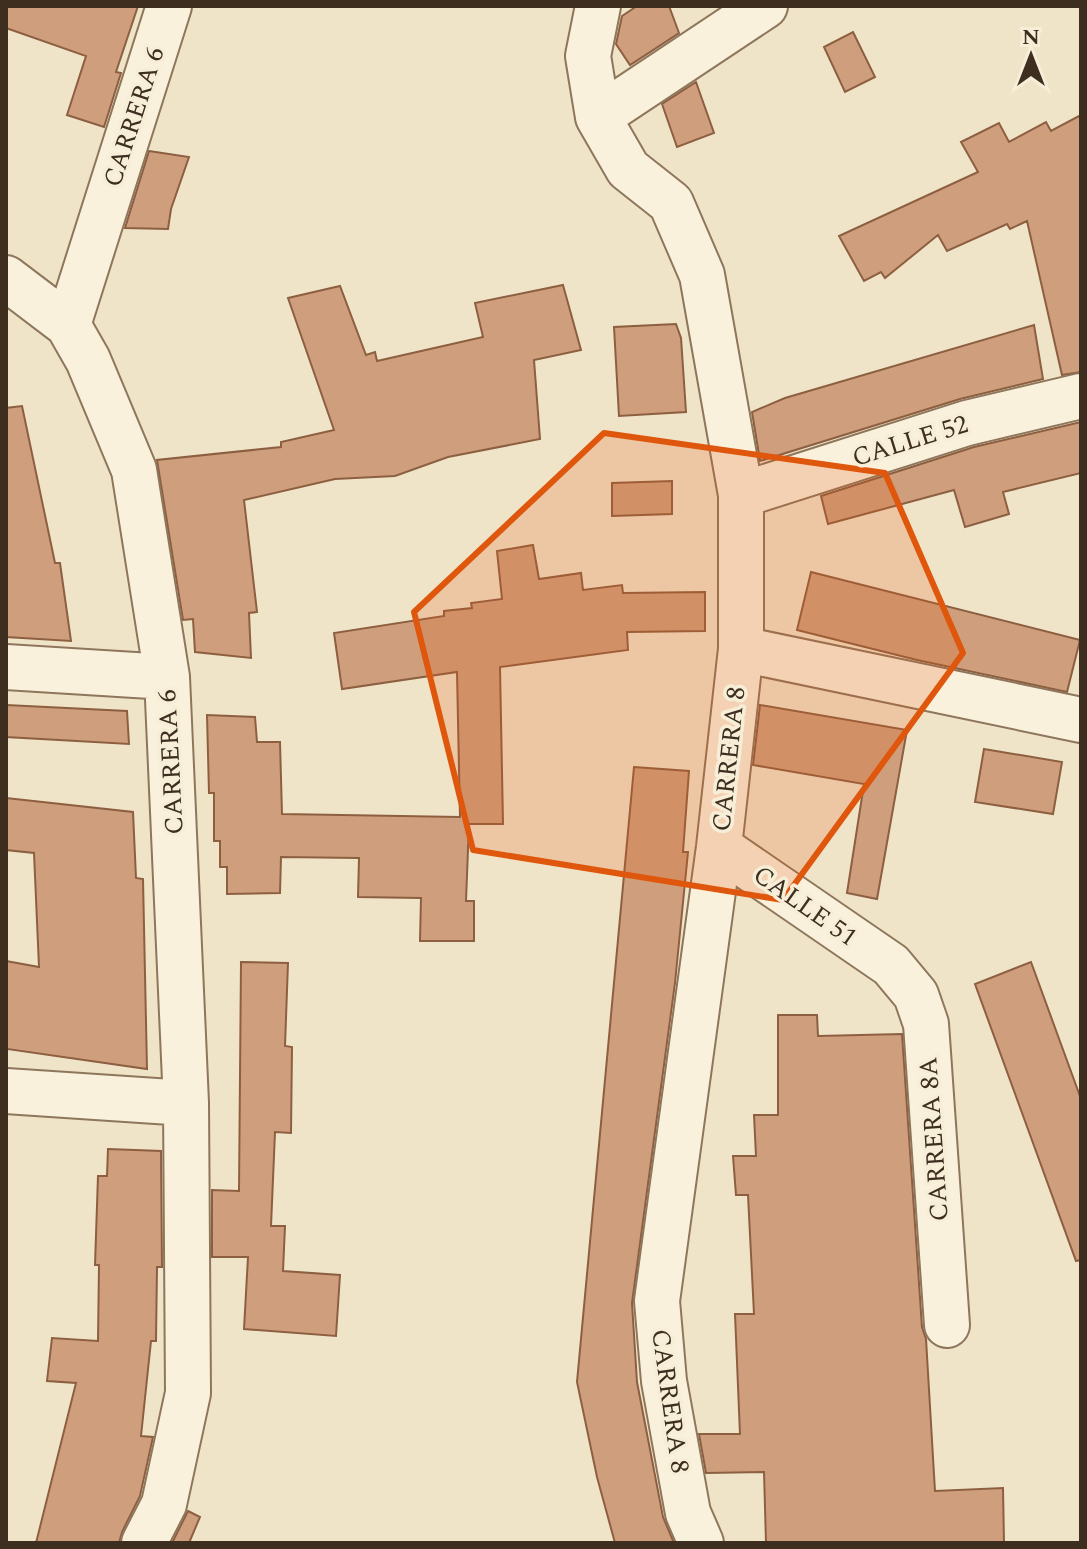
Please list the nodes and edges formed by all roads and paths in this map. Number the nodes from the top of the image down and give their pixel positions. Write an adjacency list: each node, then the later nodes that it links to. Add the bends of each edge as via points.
1 (169, 6): 6 (street, CARRERA 6)
2 (598, 6): 4 (street, CARRERA 8, via 588,56)
3 (765, 6): 4 (street)
4 (598, 117): 8 (street, CARRERA 8, via 628,169 671,203 702,275)
5 (6, 278): 6 (street)
6 (68, 325): 11 (street, CARRERA 6, via 134,470)
7 (1081, 396): 8 (street, CALLE 52, via 967,423)
8 (741, 495): 9 (street, CARRERA 8)
9 (741, 649): 12 (street); 13 (street, CARRERA 8)
10 (6, 667): 11 (street)
11 (167, 677): 16 (street, CARRERA 6)
12 (1081, 720)
13 (719, 847): 14 (street, CALLE 51); 19 (street, CARRERA 8, via 657,1301 666,1396 688,1513)
14 (891, 965): 17 (street, CARRERA 8A, via 916,995 926,1024)
15 (6, 1091): 16 (street)
16 (186, 1103): 18 (street, CARRERA 6, via 188,1393 164,1504)
17 (947, 1325)
18 (144, 1543)
19 (701, 1543)

